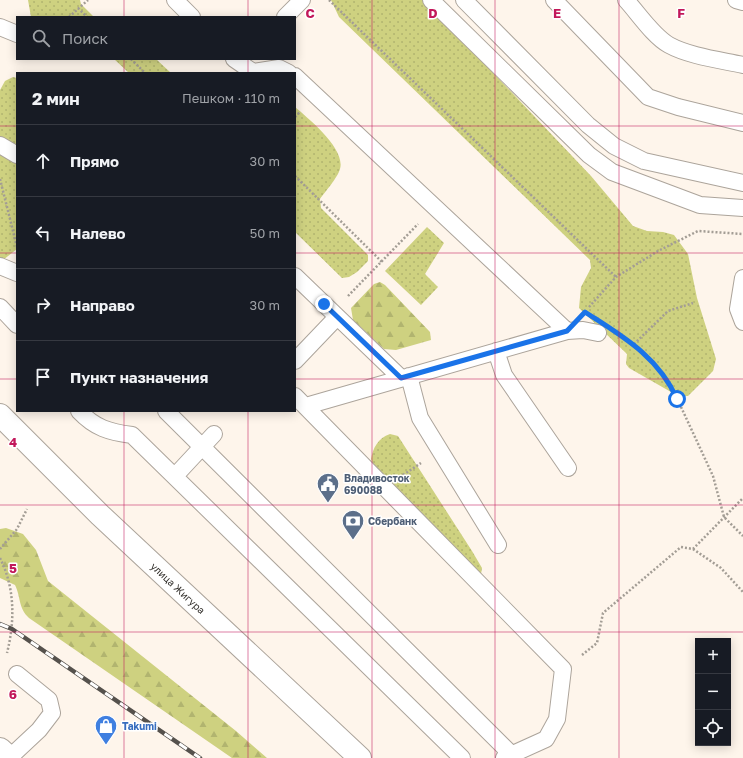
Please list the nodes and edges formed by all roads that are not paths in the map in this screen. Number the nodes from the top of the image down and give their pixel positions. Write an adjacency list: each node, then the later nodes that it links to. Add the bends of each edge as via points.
1 (175, 0): 9 (lane)
2 (302, 0): 10 (lane)
3 (431, 0): 23 (lane, via 589,154 612,172 700,205)
4 (464, 0): 22 (lane, via 588,125 614,146 644,162)
5 (554, 0): 19 (lane, via 648,97)
6 (626, 0): 14 (lane, via 648,26 668,44)
7 (736, 0): 8 (lane)
8 (743, 2)
9 (191, 16)
10 (287, 16)
11 (0, 27): 12 (lane)
12 (16, 34)
13 (239, 61): 15 (lane)
14 (743, 66)
15 (253, 72)
16 (253, 72): 17 (lane, via 279,68)
17 (287, 72)
18 (296, 77): 32 (lane)
19 (743, 123)
20 (0, 145): 21 (lane)
21 (16, 154)
22 (743, 183)
23 (743, 208)
24 (0, 266): 25 (lane)
25 (16, 273)
26 (296, 277): 29 (lane)
27 (743, 278): 30 (lane, via 738,309)
28 (0, 307): 31 (lane)
29 (337, 317): 35 (lane); 36 (lane)
30 (743, 322)
31 (16, 324)
32 (567, 331): 33 (lane, via 583,330); 34 (lane)
33 (598, 333)
34 (496, 351): 36 (lane); 43 (lane, via 504,375)
35 (296, 360)
36 (405, 377): 37 (lane); 45 (lane, via 420,418)
37 (300, 401): 48 (lane, via 563,669 557,719 546,739)
38 (80, 412): 44 (lane, via 90,422 112,432 132,435)
39 (167, 412): 42 (lane)
40 (0, 414): 50 (main road, улица Жигура, via 100,515)
41 (214, 434): 42 (lane)
42 (202, 446): 44 (lane); 48 (lane)
43 (568, 468)
44 (175, 476): 51 (lane)
45 (498, 545)
46 (17, 674): 49 (lane, via 50,700 52,713 39,730)
47 (0, 749): 49 (main road)
48 (507, 756)
49 (9, 758)
50 (360, 758)
51 (462, 758)

